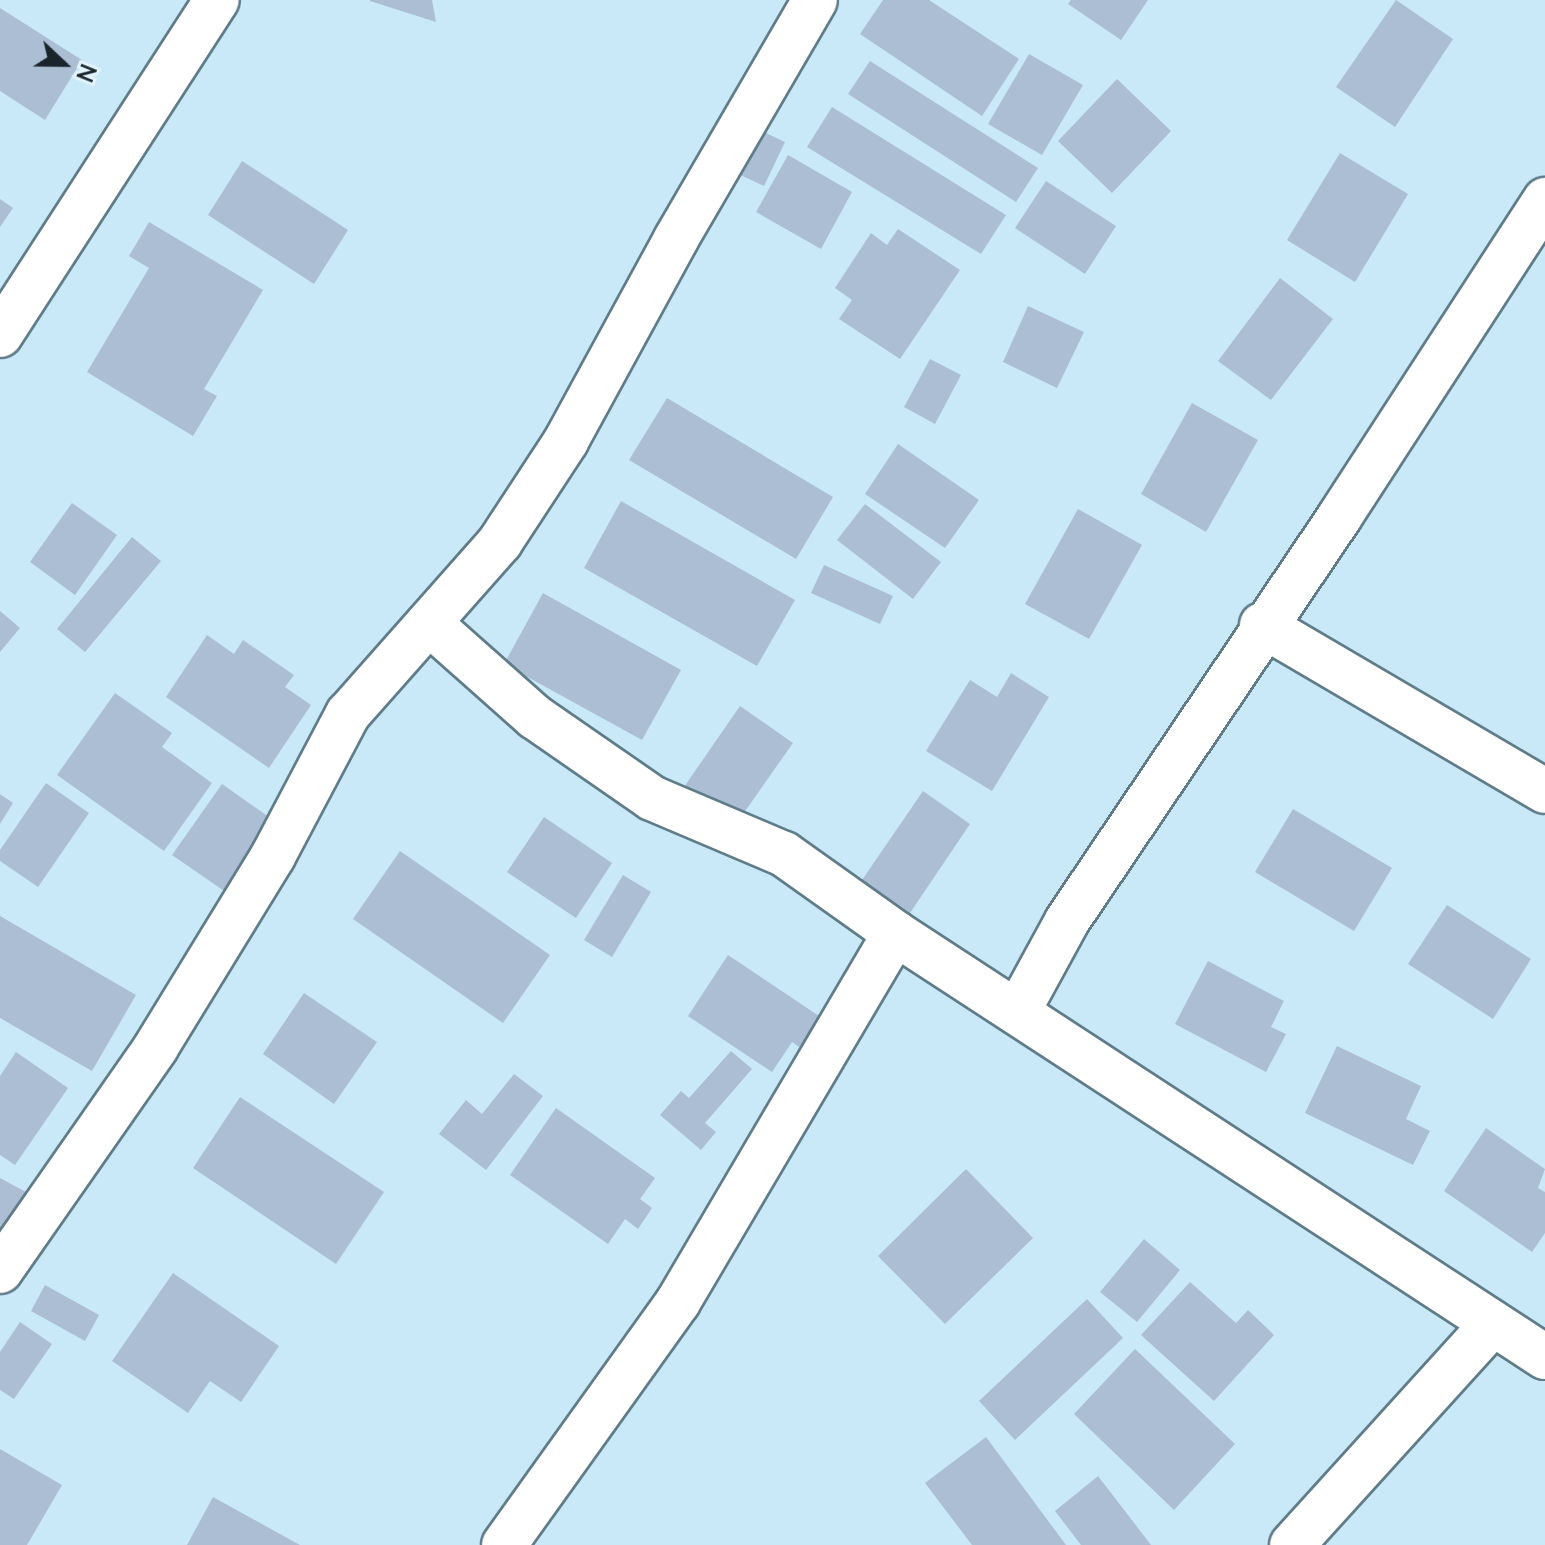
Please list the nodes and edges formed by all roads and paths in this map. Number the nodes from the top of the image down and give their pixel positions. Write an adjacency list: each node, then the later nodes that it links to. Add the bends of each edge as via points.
1 (217, 0): 4 (street)
2 (815, 0): 5 (street, via 566,441 500,542)
3 (1545, 200): 6 (street, via 1340,516)
4 (0, 335)
5 (429, 623): 8 (street, via 535,717 652,798 784,854); 10 (street, via 348,714 273,856 156,1047)
6 (1262, 625): 7 (street); 9 (street, via 1067,921)
7 (1545, 791)
8 (895, 933): 9 (street); 13 (street, via 678,1302)
9 (1018, 1011): 11 (street)
10 (0, 1271)
11 (1493, 1323): 12 (street); 14 (street)
12 (1545, 1357)
13 (504, 1545)
14 (1292, 1545)

